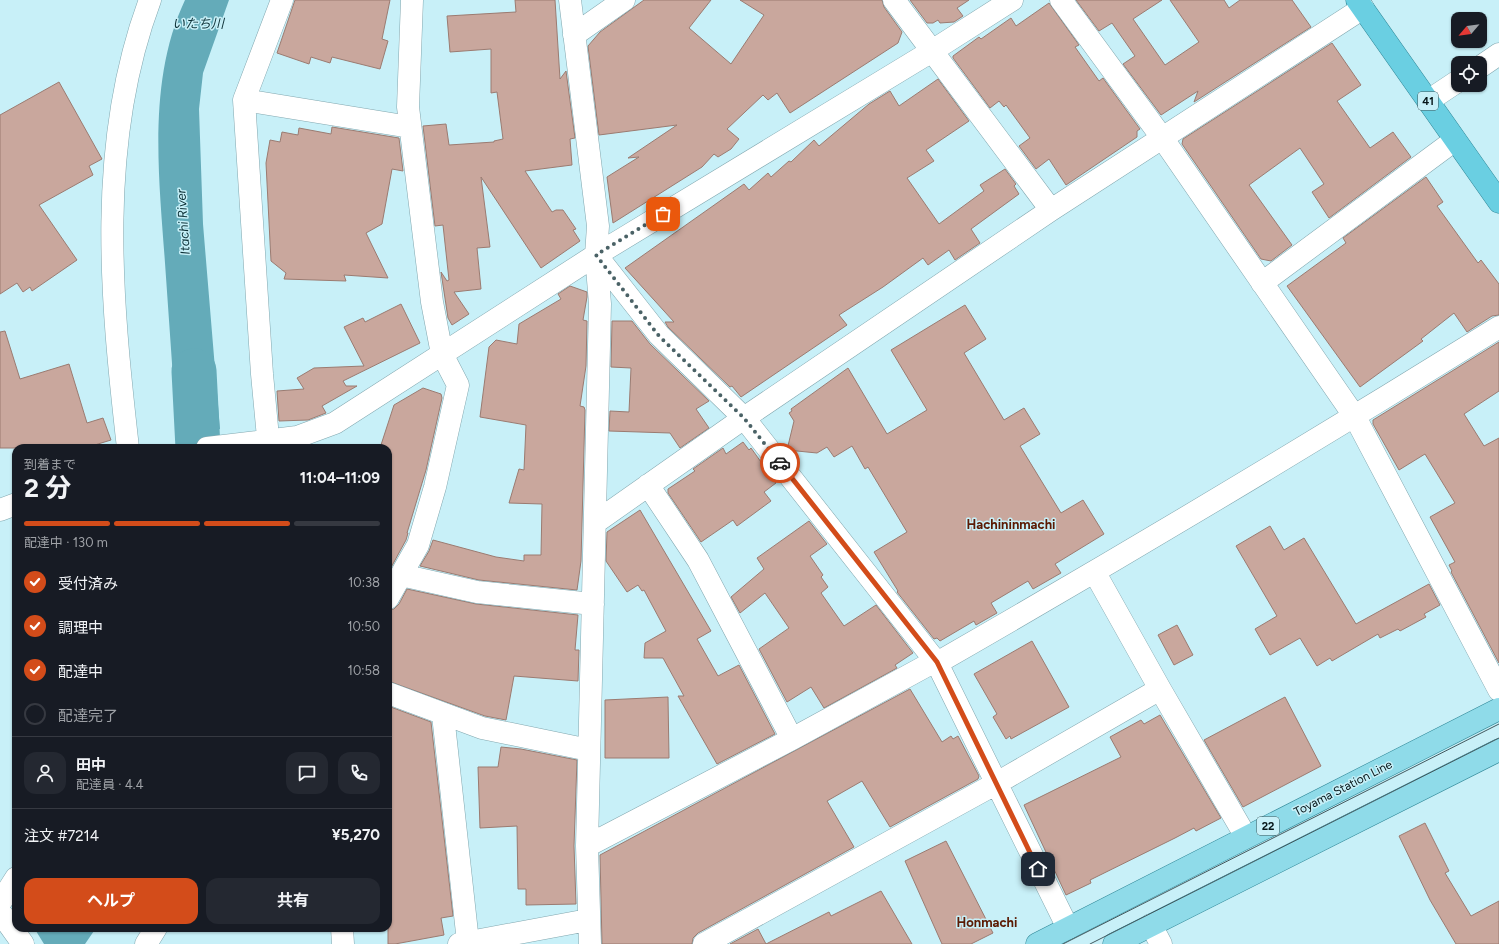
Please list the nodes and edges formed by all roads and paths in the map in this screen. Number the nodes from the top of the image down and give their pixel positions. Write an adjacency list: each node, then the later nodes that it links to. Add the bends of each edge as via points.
1 (150, 0): 29 (street, via 138,31 120,112 113,166 112,227 117,355)
2 (282, 0): 15 (street)
3 (412, 0): 17 (street, via 408,107)
4 (570, 0): 10 (street)
5 (624, 0): 10 (street)
6 (894, 0): 11 (street)
7 (1012, 0): 11 (street)
8 (1061, 0): 18 (street)
9 (1360, 4): 16 (highway, 41); 18 (street)
10 (574, 35): 22 (street, via 598,226)
11 (932, 51): 21 (street); 22 (street)
12 (1499, 54): 13 (street)
13 (1487, 62)
14 (1451, 86): 16 (street)
15 (244, 100): 17 (street); 28 (street, via 262,374)
16 (1428, 101): 19 (highway, 41)
17 (410, 127): 25 (street, via 432,302)
18 (1163, 139): 21 (street); 23 (street)
19 (1455, 140): 20 (highway, 41); 23 (street)
20 (1499, 202)
21 (1051, 210): 27 (street)
22 (596, 255): 25 (street); 27 (street, via 659,336); 34 (street, via 600,304)
23 (1262, 283): 26 (street)
24 (1499, 327): 26 (street)
25 (442, 354): 28 (street, via 335,423 297,437); 36 (street, via 458,385 435,486 418,545)
26 (1355, 417): 35 (street); 41 (street)
27 (744, 418): 31 (street); 39 (street)
28 (264, 443): 30 (street)
29 (128, 444)
30 (253, 444)
31 (648, 486): 34 (street); 45 (street, via 698,560)
32 (12, 506): 33 (street)
33 (0, 510)
34 (596, 522): 38 (street)
35 (1095, 573): 39 (street); 40 (street)
36 (401, 575): 37 (street); 38 (street, via 477,592)
37 (392, 591)
38 (593, 604): 46 (street)
39 (937, 662): 45 (street); 48 (street)
40 (1160, 689): 48 (street); 49 (street)
41 (1499, 690)
42 (392, 696): 44 (street)
43 (1499, 709): 49 (main road, Toyama Station Line / 22)
44 (443, 715): 46 (street, via 482,728); 61 (street)
45 (792, 739): 50 (street)
46 (590, 750): 50 (street)
47 (1499, 750): 55 (main road)
48 (996, 783): 56 (street); 66 (street)
49 (1246, 837): 56 (main road, Toyama Station Line / 22)
50 (587, 846): 54 (street)
51 (12, 884): 52 (street)
52 (0, 903)
53 (0, 912): 57 (street)
54 (588, 920): 61 (street); 65 (street)
55 (1152, 925): 68 (main road); 69 (street)
56 (1068, 928): 67 (main road, Toyama Station Line / 22)
57 (12, 929)
58 (14, 932): 62 (street)
59 (154, 932): 63 (street)
60 (342, 932): 64 (street)
61 (463, 943)
62 (23, 944)
63 (146, 944)
64 (343, 944)
65 (590, 944)
66 (704, 944)
67 (1037, 944)
68 (1114, 944)
69 (1162, 944)

